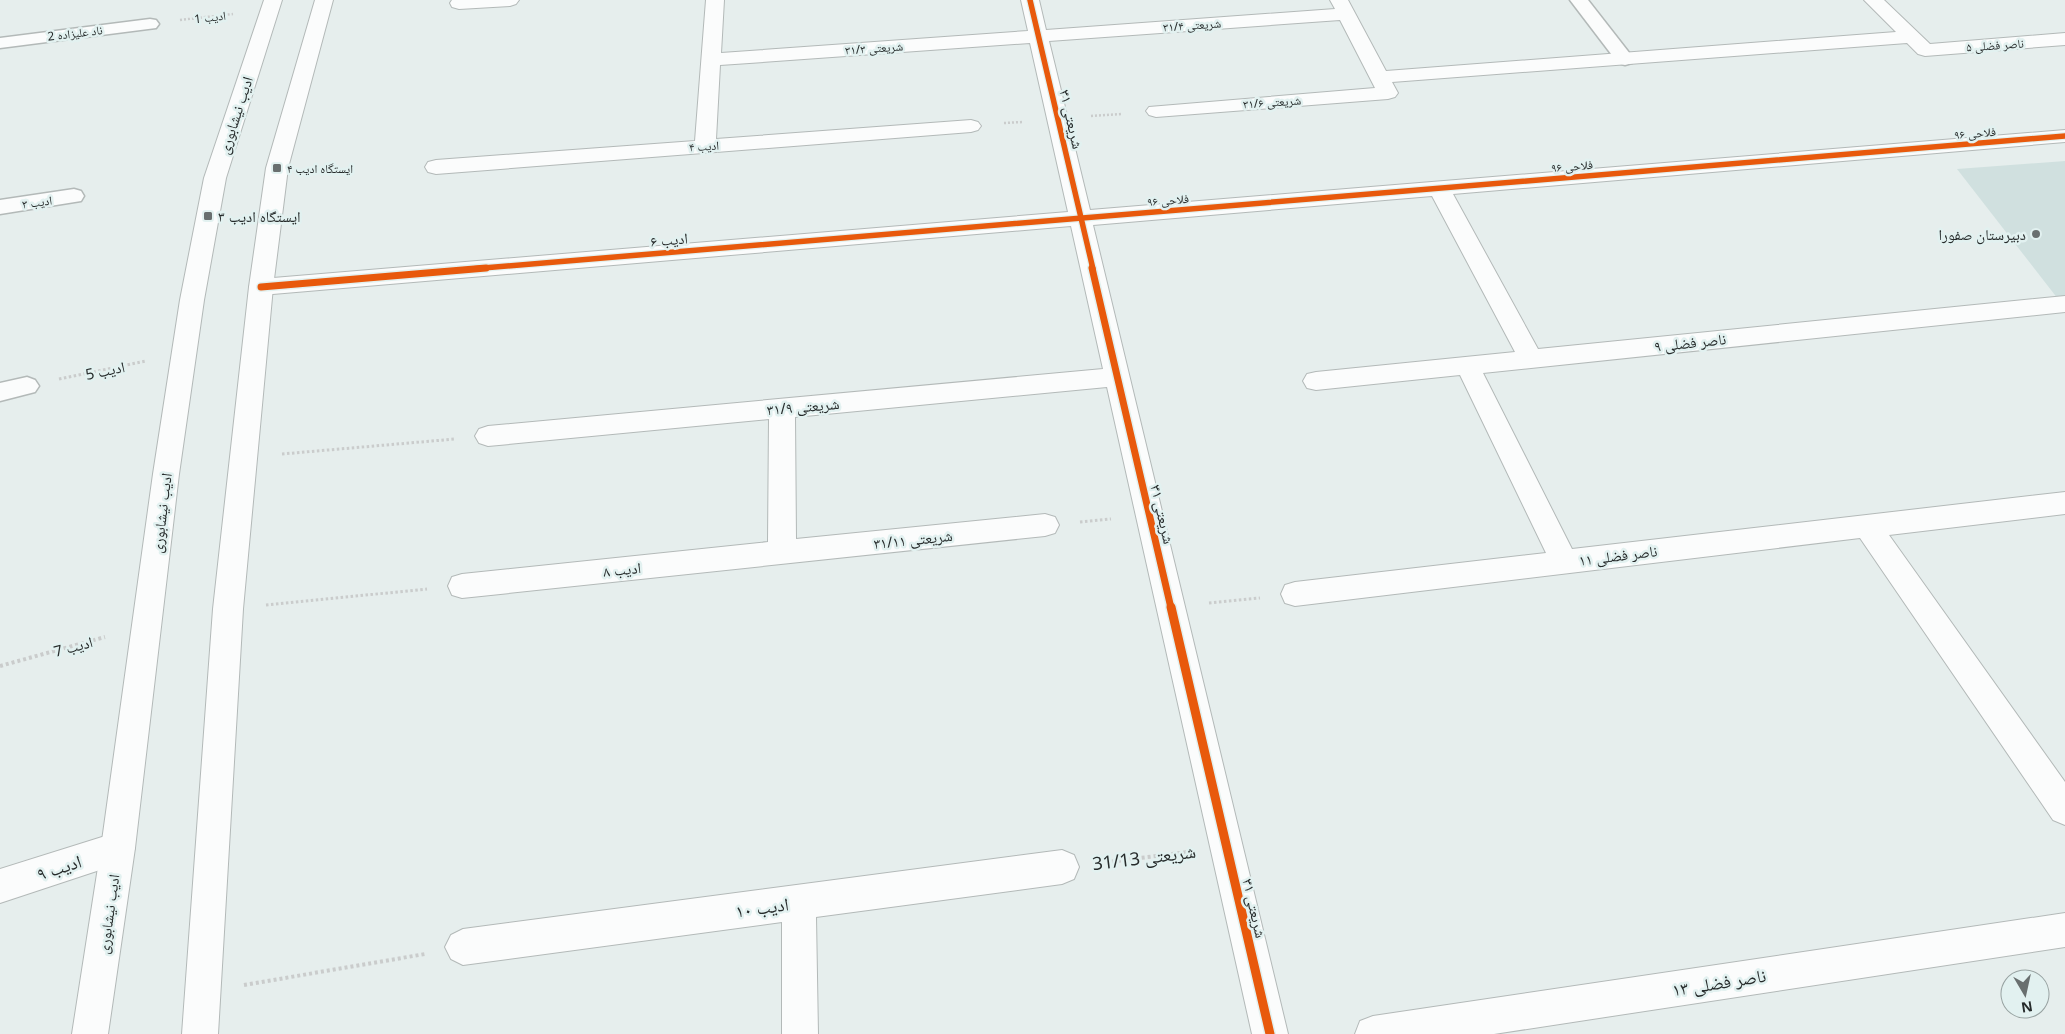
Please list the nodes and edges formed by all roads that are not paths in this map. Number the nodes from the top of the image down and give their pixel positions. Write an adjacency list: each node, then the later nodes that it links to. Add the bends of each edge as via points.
1 (324, 0): 27 (street, via 277,168)
2 (510, 0): 7 (street)
3 (715, 0): 16 (street)
4 (1030, 0): 11 (street, شریعتی ۳۱)
5 (1579, 0): 15 (lane)
6 (1872, 0): 12 (street)
7 (459, 3)
8 (271, 5): 45 (street, ادیب نیشابوری, via 215,178 192,300)
9 (1342, 7): 11 (street, شریعتی ۳۱/۴); 17 (street)
10 (150, 24): 14 (lane, ناد علیزاده 2)
11 (1038, 36): 16 (street, شریعتی ۳۱/۳); 26 (street, شریعتی ۳۱)
12 (1911, 37): 13 (street, ناصر فضلی ۵, via 1925,50); 15 (street, شریعتی ۳۱/۶)
13 (2065, 39)
14 (0, 43)
15 (1625, 59): 17 (street, شریعتی ۳۱/۶)
16 (710, 60): 21 (street)
17 (1384, 85): 18 (street, شریعتی ۳۱/۶)
18 (1156, 111)
19 (971, 126): 21 (street, ادیب ۴)
20 (2065, 136): 23 (street, فلاحی ۹۶)
21 (705, 146): 22 (street, ادیب ۴)
22 (436, 167)
23 (1439, 189): 26 (street, فلاحی ۹۶); 29 (street)
24 (74, 196): 25 (lane, ادیب ۳)
25 (0, 207)
26 (1080, 219): 27 (street, ادیب ۶); 31 (street, شریعتی ۳۱)
27 (261, 287): 52 (street, via 228,609)
28 (2065, 304): 29 (street, ناصر فضلی ۹)
29 (1531, 359): 30 (street, ناصر فضلی ۹)
30 (1467, 365): 32 (street, ناصر فضلی ۹); 41 (street)
31 (1117, 377): 35 (street, شریعتی ۳۱/۹); 54 (street, شریعتی ۳۱)
32 (1316, 381)
33 (27, 386): 34 (lane)
34 (0, 392)
35 (782, 408): 36 (street, شریعتی ۳۱/۹); 40 (street)
36 (488, 436)
37 (2065, 503): 39 (street, ناصر فضلی ۱۱)
38 (1045, 525): 40 (street, شریعتی ۳۱/۱۱)
39 (1867, 526): 41 (street, ناصر فضلی ۱۱); 44 (street)
40 (782, 552): 42 (street, ادیب ۸)
41 (1564, 561): 43 (street, ناصر فضلی ۱۱)
42 (462, 586)
43 (1295, 594)
44 (2065, 809)
45 (118, 848): 47 (street, ادیب ۹); 51 (street, ادیب نیشابوری)
46 (1062, 867): 48 (street, ادیب ۱۰)
47 (0, 886)
48 (799, 902): 50 (street, ادیب ۱۰); 53 (street)
49 (2065, 930): 55 (street, ناصر فضلی ۱۳)
50 (463, 947)
51 (90, 1034)
52 (200, 1034)
53 (800, 1034)
54 (1270, 1034)
55 (1373, 1034)

